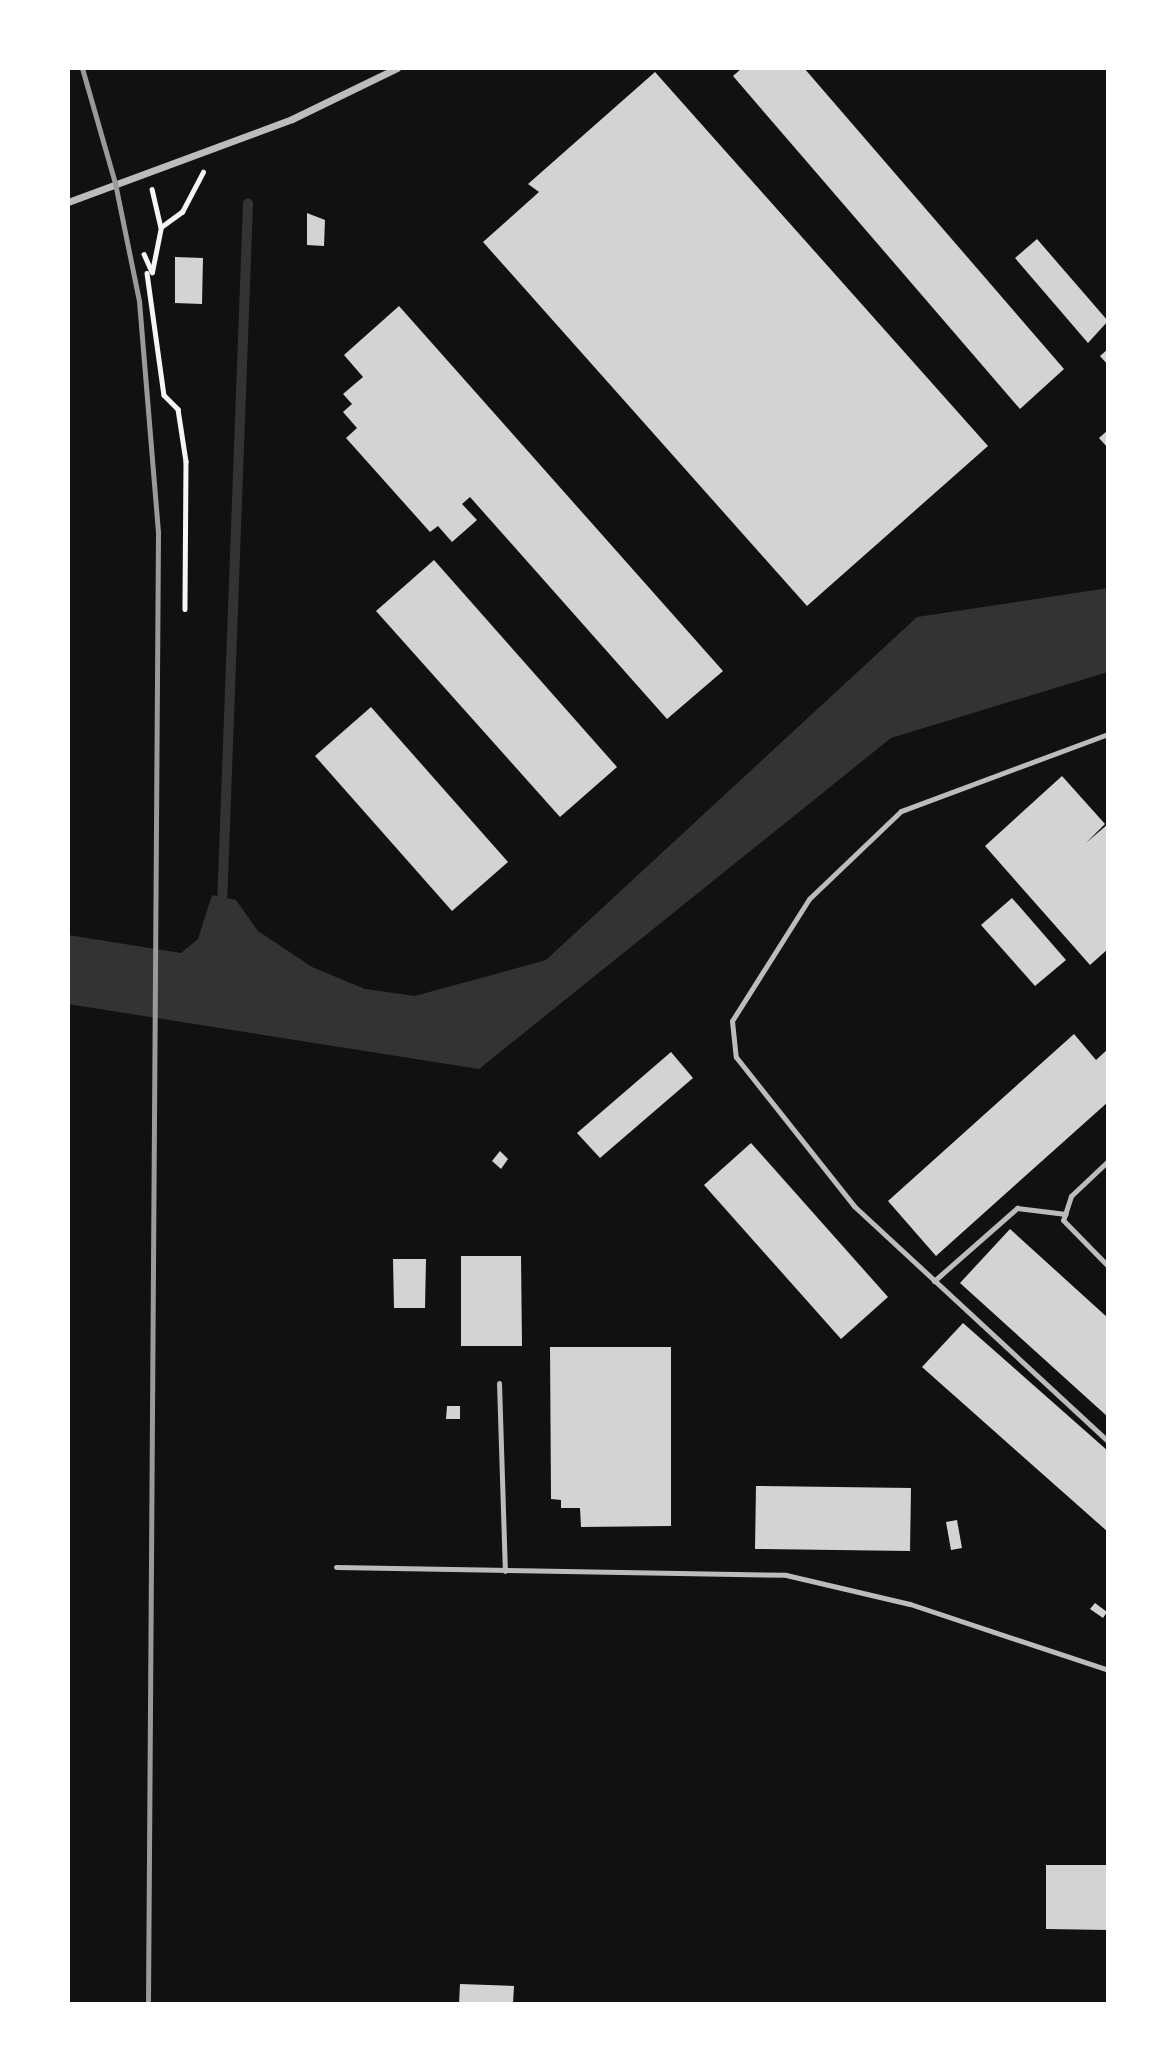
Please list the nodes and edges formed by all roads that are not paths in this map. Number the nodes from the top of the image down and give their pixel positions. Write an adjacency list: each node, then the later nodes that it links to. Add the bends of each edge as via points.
1 (397, 68): 2 (street, via 376,84)
2 (68, 202)
3 (1108, 734): 7 (lane, via 901,811 809,899 733,1021 736,1057 854,1206)
4 (1108, 1161): 5 (lane, via 1071,1196)
5 (1066, 1214): 6 (lane, via 1078,1239); 7 (lane, via 1017,1208)
6 (1108, 1266)
7 (934, 1281): 9 (lane)
8 (499, 1382): 11 (lane)
9 (1108, 1441)
10 (336, 1567): 11 (lane)
11 (505, 1571): 12 (lane, via 786,1575 910,1604)
12 (1108, 1670)

